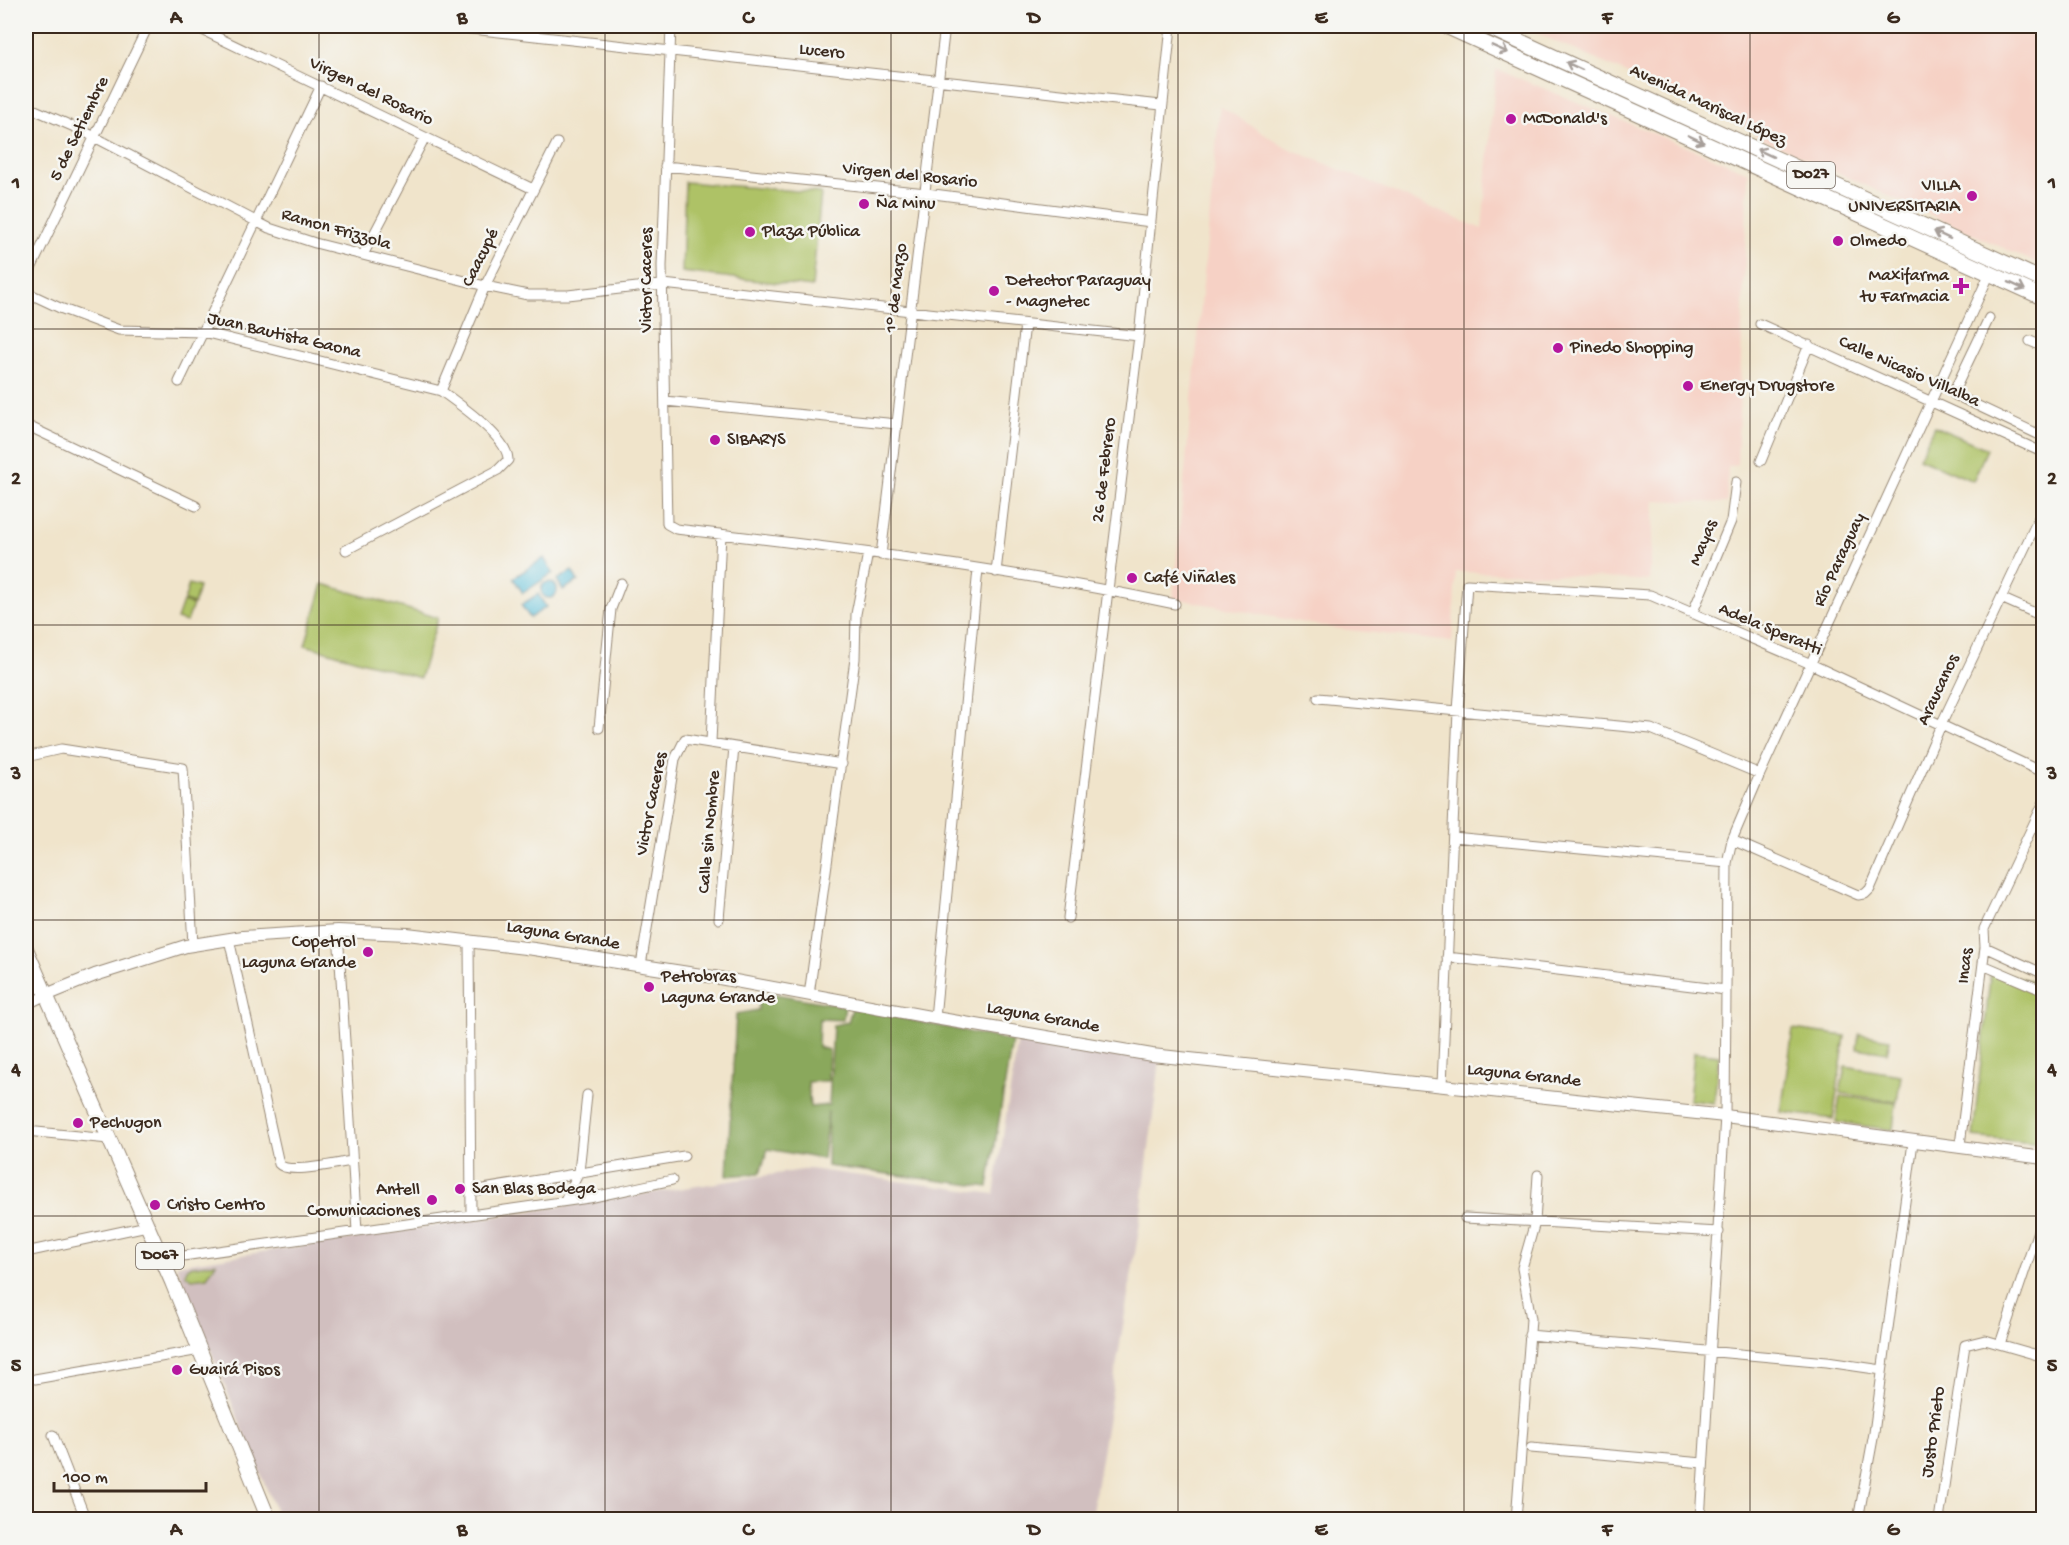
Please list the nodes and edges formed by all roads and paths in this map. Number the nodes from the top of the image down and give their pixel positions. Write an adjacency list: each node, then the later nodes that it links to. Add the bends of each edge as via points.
1 (148, 26): 17 (street, 5 de Setiembre)
2 (194, 26): 12 (street, Virgen del Rosario)
3 (444, 26): 9 (street, Lucero)
4 (671, 26): 9 (street, Victor Caceres)
5 (945, 26): 10 (street, 1° de Marzo)
6 (1171, 26): 13 (street, 26 de Febrero)
7 (1446, 26): 11 (highway, D027, one-way to 11)
8 (1486, 26): 27 (highway, Avenida Mariscal López / D027, one-way to 8)
9 (670, 52): 10 (street, Lucero); 19 (street, Victor Caceres)
10 (939, 82): 13 (street, Lucero); 21 (street, 1° de Marzo)
11 (1572, 82): 15 (highway); 25 (highway, D027, one-way to 25)
12 (321, 86): 16 (street, Virgen del Rosario); 22 (street)
13 (1161, 105): 23 (street, 26 de Febrero)
14 (26, 106): 17 (street, Ramon Frizzola)
15 (1619, 109)
16 (425, 137): 20 (street, Virgen del Rosario); 24 (street)
17 (94, 138): 22 (street, Ramon Frizzola); 26 (street, 5 de Setiembre)
18 (557, 143): 20 (street, Caacupé)
19 (664, 166): 21 (street, Virgen del Rosario); 28 (street, Victor Caceres)
20 (533, 189): 29 (street, Caacupé)
21 (926, 194): 23 (street, Virgen del Rosario); 32 (street, 1° de Marzo)
22 (255, 222): 24 (street, Ramon Frizzola); 36 (street)
23 (1151, 222): 37 (street, 26 de Febrero)
24 (363, 255): 29 (street, Ramon Frizzola)
25 (1990, 273): 31 (highway, D027, one-way to 31); 43 (street, Río Paraguay)
26 (26, 279)
27 (2043, 282)
28 (663, 284): 29 (street, Ramon Frizzola, via 568,295 528,295); 32 (street, Ramon Frizzola); 44 (street, Victor Caceres)
29 (485, 286): 42 (street, Caacupé)
30 (26, 292): 36 (street, Juan Bautista Gaona, via 119,330)
31 (2043, 298)
32 (911, 311): 34 (street, Ramon Frizzola); 45 (street, 1° de Marzo)
33 (1989, 318): 47 (street, via 1955,395)
34 (1025, 324): 37 (street, Ramon Frizzola); 58 (street)
35 (1760, 324): 39 (street, Calle Nicasio Villalba)
36 (203, 332): 41 (street); 42 (street, Juan Bautista Gaona)
37 (1139, 336): 60 (street, 26 de Febrero)
38 (2030, 341): 40 (street)
39 (1809, 345): 43 (street, Calle Nicasio Villalba); 49 (street)
40 (2043, 347)
41 (179, 382)
42 (441, 391): 54 (street, Juan Bautista Gaona, via 501,443 508,460 487,476)
43 (1932, 400): 48 (street, Calle Nicasio Villalba); 65 (street, Río Paraguay)
44 (665, 401): 45 (street); 53 (street, Victor Caceres, via 667,524 676,529)
45 (897, 424): 56 (street, 1° de Marzo)
46 (26, 425): 51 (street)
47 (2043, 437)
48 (2043, 453)
49 (1761, 461)
50 (1736, 482): 63 (street, Mayas, via 1731,521)
51 (196, 506)
52 (2043, 507): 61 (street, Araucanos)
53 (721, 534): 55 (street); 70 (street)
54 (346, 550)
55 (868, 554): 56 (street); 73 (street, via 856,614 855,659)
56 (881, 555): 57 (street)
57 (978, 569): 58 (street); 97 (street)
58 (996, 572): 60 (street)
59 (621, 583): 69 (street, via 611,609)
60 (1107, 589): 62 (street); 80 (street, 26 de Febrero)
61 (2001, 598): 64 (street); 68 (street, Araucanos)
62 (1175, 604)
63 (1692, 614): 65 (street, Adela Speratti); 67 (street, Adela Speratti, via 1650,595 1467,584)
64 (2043, 616)
65 (1811, 664): 68 (street, Adela Speratti); 75 (street, Río Paraguay)
66 (1318, 698): 67 (street)
67 (1458, 711): 75 (street, via 1651,729); 77 (street)
68 (1941, 725): 74 (street, Adela Speratti); 78 (street, Araucanos, via 1865,894 1858,895)
69 (599, 728)
70 (711, 742): 71 (street); 89 (street, Victor Caceres, via 685,739 675,759)
71 (734, 747): 73 (street); 81 (street, Calle sin Nombre)
72 (26, 757): 85 (street, via 62,749 183,768)
73 (842, 764): 95 (street)
74 (2043, 773)
75 (1760, 774): 78 (street, Río Paraguay)
76 (2043, 802): 86 (street, Incas, via 1984,928)
77 (1453, 837): 79 (street); 88 (street)
78 (1732, 840): 79 (street, Río Paraguay)
79 (1727, 863): 92 (street, Río Paraguay)
80 (1068, 918)
81 (719, 919)
82 (338, 931): 83 (main road, Laguna Grande); 84 (main road, Laguna Grande); 107 (street)
83 (229, 939): 85 (main road, Laguna Grande); 107 (street, via 279,1164 297,1169)
84 (469, 940): 89 (main road, Laguna Grande); 111 (street)
85 (193, 945): 94 (main road, Laguna Grande)
86 (1985, 947): 90 (street, Incas); 91 (street)
87 (26, 949): 94 (main road, D067)
88 (1448, 957): 92 (street); 98 (street)
89 (641, 965): 95 (main road, Laguna Grande)
90 (1983, 965): 93 (street); 104 (street, Incas)
91 (2043, 974)
92 (1726, 990): 100 (street, Río Paraguay)
93 (2043, 991)
94 (46, 995): 96 (street); 102 (main road, D067)
95 (808, 995): 97 (main road, Laguna Grande)
96 (26, 1005)
97 (935, 1018): 98 (main road, Laguna Grande, via 1152,1055)
98 (1442, 1085): 100 (main road, Laguna Grande)
99 (587, 1095): 108 (street)
100 (1725, 1116): 103 (main road, Laguna Grande); 119 (street, Río Paraguay)
101 (26, 1131): 102 (street)
102 (109, 1139): 117 (main road, D067)
103 (1913, 1142): 104 (main road, Laguna Grande); 127 (street)
104 (1960, 1145): 106 (main road, Laguna Grande)
105 (684, 1156): 108 (street)
106 (2043, 1158)
107 (352, 1161): 118 (street)
108 (579, 1172): 111 (street); 112 (street)
109 (1538, 1175): 116 (street)
110 (672, 1180): 112 (street)
111 (471, 1191): 114 (street)
112 (565, 1201): 114 (street)
113 (2043, 1213): 123 (street)
114 (471, 1214): 118 (street)
115 (1465, 1218): 116 (street)
116 (1535, 1222): 119 (street); 122 (street, via 1522,1268 1531,1319)
117 (147, 1226): 120 (street); 121 (main road, D067)
118 (357, 1231): 121 (street)
119 (1719, 1232): 125 (street, Río Paraguay)
120 (26, 1252)
121 (162, 1259): 124 (main road, D067)
122 (1529, 1335): 125 (street); 134 (street)
123 (2000, 1344): 126 (street); 137 (street, Justo Prieto, via 1986,1340 1971,1342 1962,1350)
124 (200, 1350): 128 (street); 132 (main road, D067)
125 (1710, 1350): 127 (street); 131 (street, Río Paraguay)
126 (2043, 1357)
127 (1882, 1370): 136 (street)
128 (34, 1379)
129 (53, 1435): 133 (street)
130 (1531, 1448): 131 (street)
131 (1703, 1463): 135 (street, Río Paraguay)
132 (268, 1519)
133 (86, 1520)
134 (1515, 1520)
135 (1700, 1520)
136 (1858, 1520)
137 (1939, 1520)

